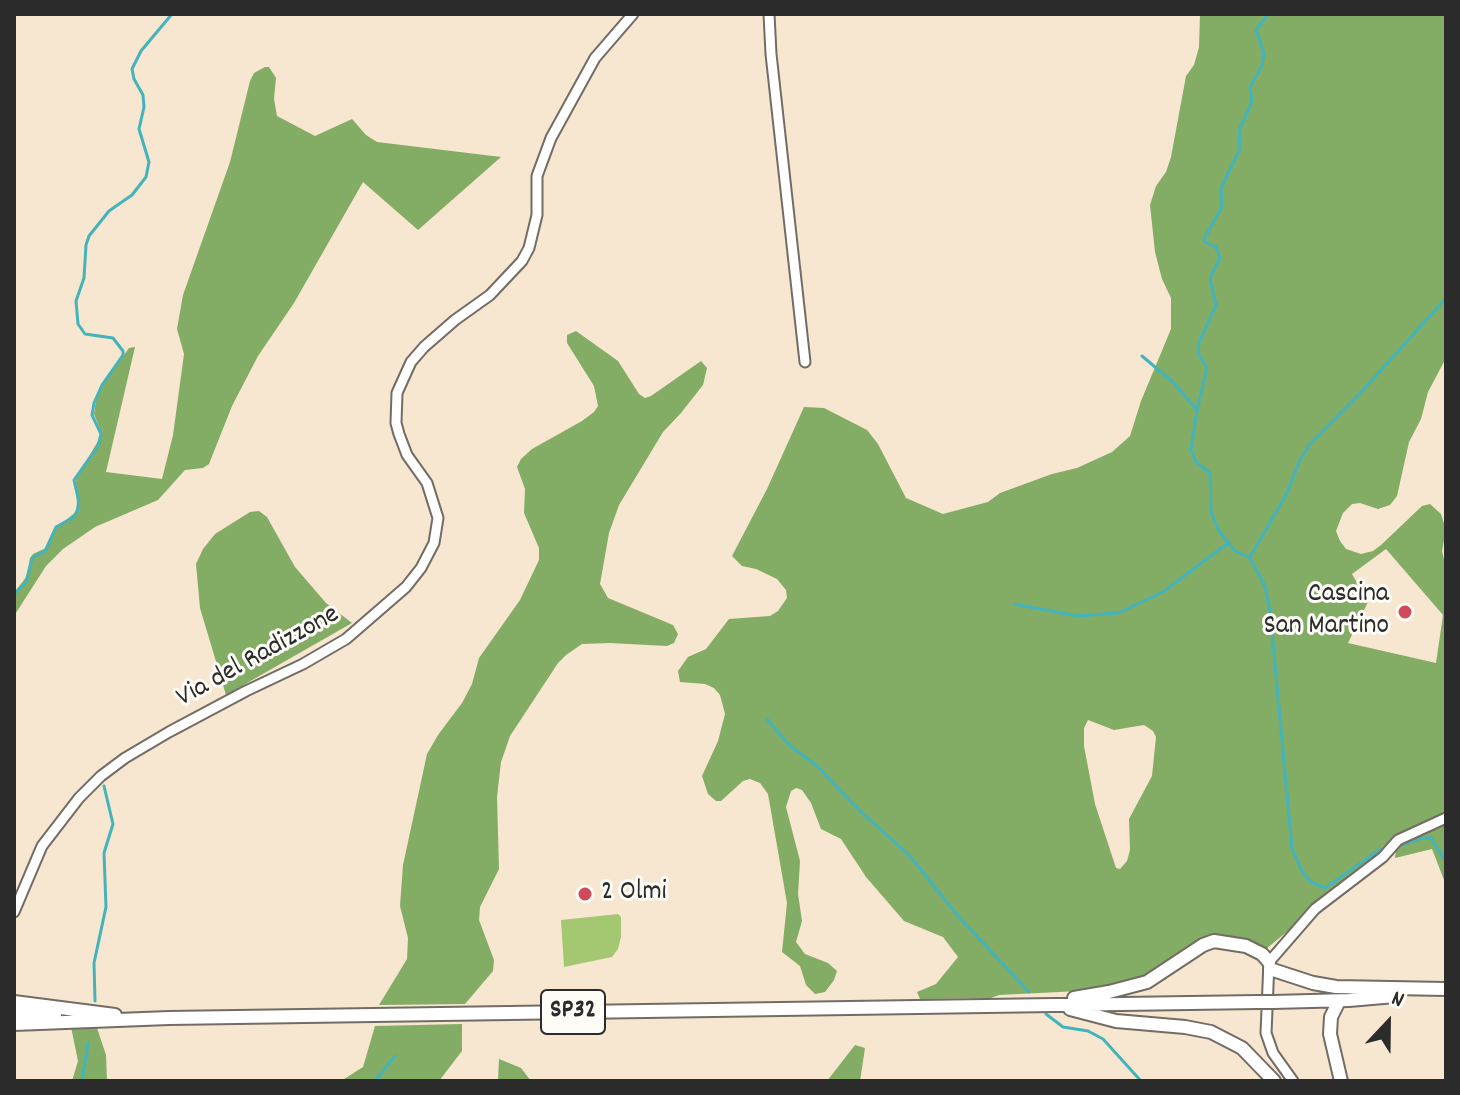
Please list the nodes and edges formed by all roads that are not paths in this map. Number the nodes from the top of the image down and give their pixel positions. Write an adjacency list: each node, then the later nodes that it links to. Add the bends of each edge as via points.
1 (633, 14): 5 (street, Via del Radizzone, via 595,58 551,138 537,176 537,215 522,261 490,295 424,347 401,381 396,423 407,455 427,483 438,518 434,543 421,568 346,639 169,732 101,776 42,846)
2 (769, 14): 3 (street)
3 (805, 362)
4 (1446, 818): 6 (street, via 1396,843 1315,909)
5 (14, 912)
6 (1270, 965): 7 (main road, via 1336,987); 10 (main road, via 1246,946 1214,941 1161,975 1129,988); 16 (street, via 1266,1033)
7 (1446, 990): 8 (main road, SP32)
8 (1339, 1001): 11 (main road, SP32, bridge); 17 (main road, via 1330,1034)
9 (14, 1002): 13 (main road)
10 (997, 1005): 11 (main road, SP32); 13 (main road, SP32)
11 (1046, 1005): 15 (main road, via 1116,1021 1211,1032 1245,1050)
12 (14, 1013): 13 (main road, SP32)
13 (150, 1019): 14 (main road)
14 (14, 1024)
15 (1274, 1081)
16 (1293, 1081)
17 (1341, 1081)

